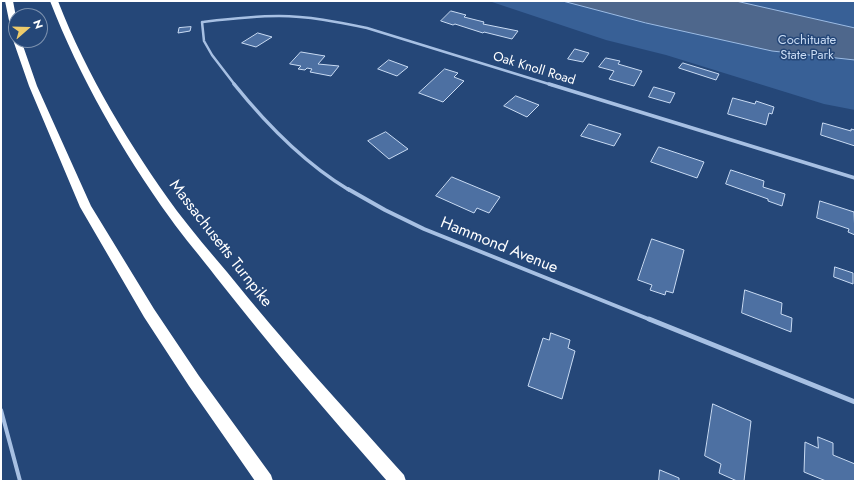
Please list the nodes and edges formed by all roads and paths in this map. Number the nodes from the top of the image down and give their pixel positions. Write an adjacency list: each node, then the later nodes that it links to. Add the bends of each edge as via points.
1 (54, 1): 9 (highway, Massachusetts Turnpike, via 66,32 99,97 174,215 259,322)
2 (202, 22): 4 (street, Oak Knoll Road, via 284,16 367,28); 5 (street, Hammond Avenue, via 204,41 212,55 275,130 308,160 355,193 444,237)
3 (20, 48): 8 (highway, via 33,86 86,207 149,313)
4 (855, 178)
5 (855, 402)
6 (1, 410): 7 (lane)
7 (20, 481)
8 (265, 481)
9 (398, 481)

